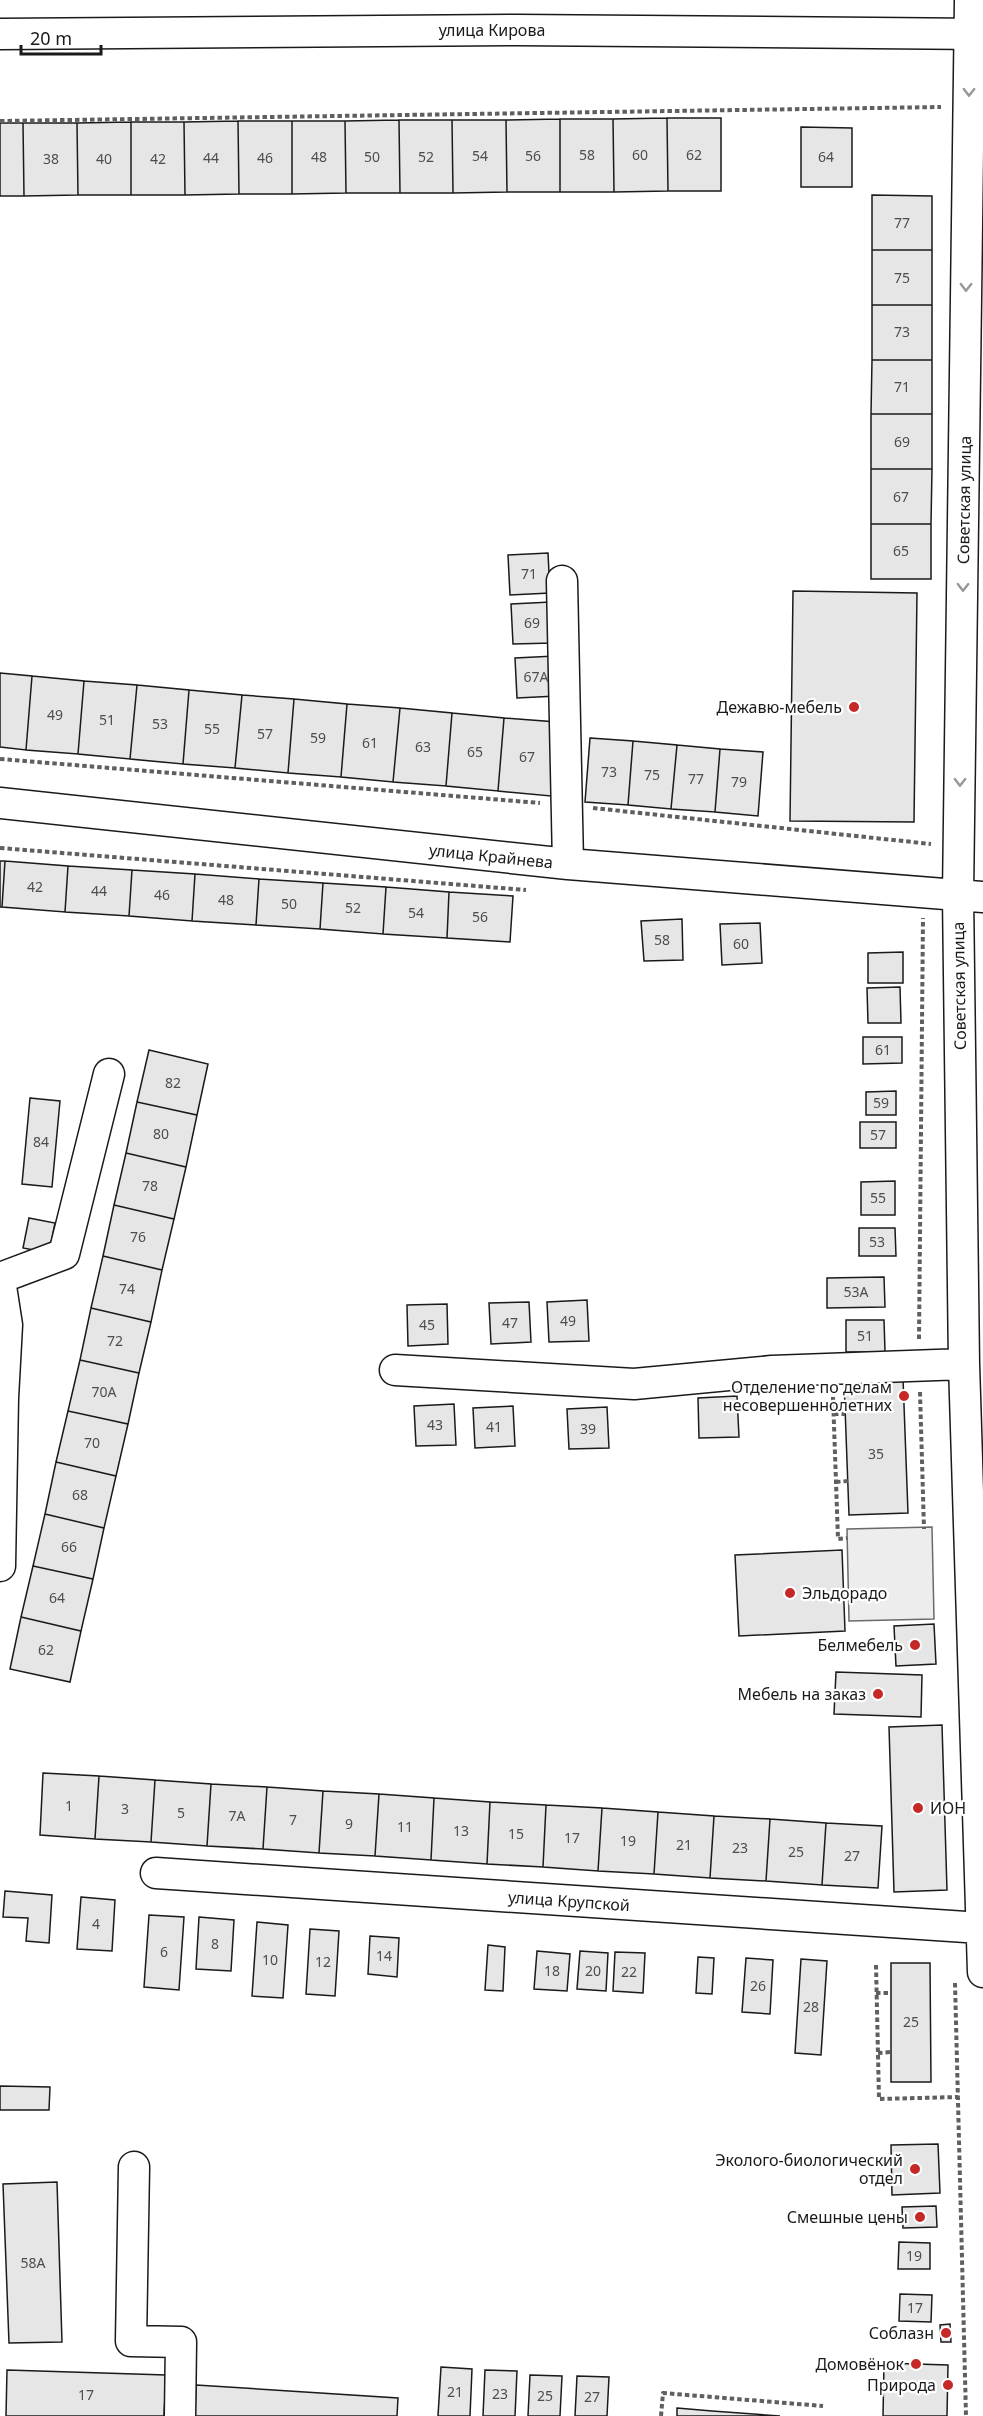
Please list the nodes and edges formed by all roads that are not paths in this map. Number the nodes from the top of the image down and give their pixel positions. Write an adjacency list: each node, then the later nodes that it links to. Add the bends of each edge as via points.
1 (970, 0): 3 (street, Советская улица)
2 (0, 34): 3 (street, улица Кирова, via 518,30)
3 (976, 34): 7 (street, Советская улица, one-way to 7, via 959,846)
4 (562, 581): 6 (street)
5 (0, 803): 6 (street, улица Крайнева)
6 (568, 864): 7 (street, улица Крайнева)
7 (970, 896): 10 (street, Советская улица)
8 (109, 1074): 9 (street, via 64,1254)
9 (0, 1279): 12 (street, via 8,1326)
10 (964, 1364): 11 (street, via 772,1371 634,1384); 15 (street, Советская улица)
11 (395, 1370)
12 (2, 1401): 13 (street)
13 (0, 1566)
14 (156, 1873): 15 (street, улица Крупской)
15 (981, 1928): 16 (street, Советская улица)
16 (969, 1972)
17 (134, 2167): 18 (street, via 130,2341 181,2342)
18 (180, 2416)

